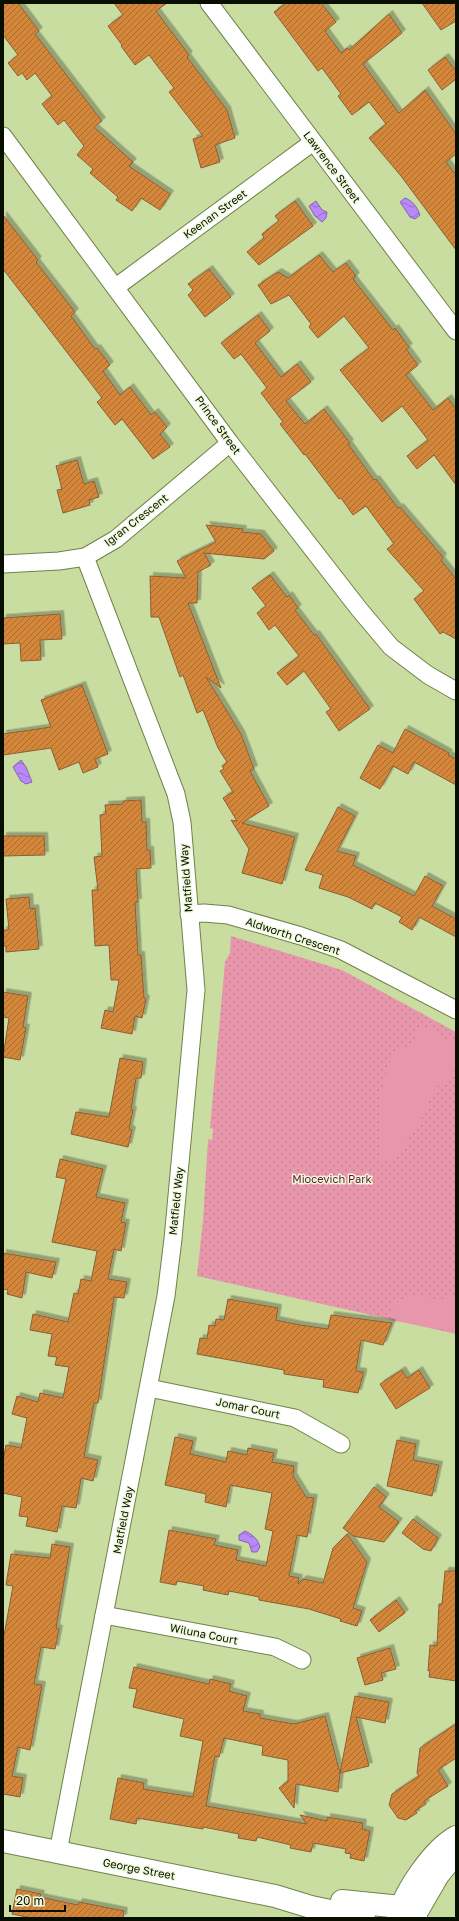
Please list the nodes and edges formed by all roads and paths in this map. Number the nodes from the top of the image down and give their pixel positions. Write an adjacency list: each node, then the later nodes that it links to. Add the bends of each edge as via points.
1 (209, 3): 3 (street, Lawrence Street)
2 (3, 136): 4 (street, Prince Street)
3 (313, 142): 4 (street, Keenan Street); 5 (street, Lawrence Street)
4 (116, 287): 6 (street, Prince Street)
5 (456, 331)
6 (230, 443): 7 (street, Igran Crescent, via 116,538); 9 (street, Prince Street, via 391,647 428,675)
7 (85, 557): 8 (street, Igran Crescent, via 60,562); 10 (street, Matfield Way, via 176,794 182,822)
8 (3, 564)
9 (456, 691)
10 (189, 914): 11 (street, Aldworth Crescent, via 228,915 328,945); 12 (street, Matfield Way, via 196,990 195,1010 166,1296)
11 (456, 1010)
12 (149, 1388): 13 (street, Jomar Court, via 295,1418); 14 (street, Matfield Way)
13 (341, 1444)
14 (104, 1615): 15 (street, Wiluna Court, via 275,1647); 18 (street, Matfield Way)
15 (302, 1660)
16 (456, 1836): 21 (main road, via 446,1842 426,1865)
17 (3, 1841): 18 (main road, George Street)
18 (58, 1852): 20 (main road, George Street)
19 (456, 1853): 21 (main road)
20 (275, 1896): 21 (main road, George Street, via 318,1898); 22 (main road, George Street, via 311,1907)
21 (408, 1914)
22 (364, 1918)

